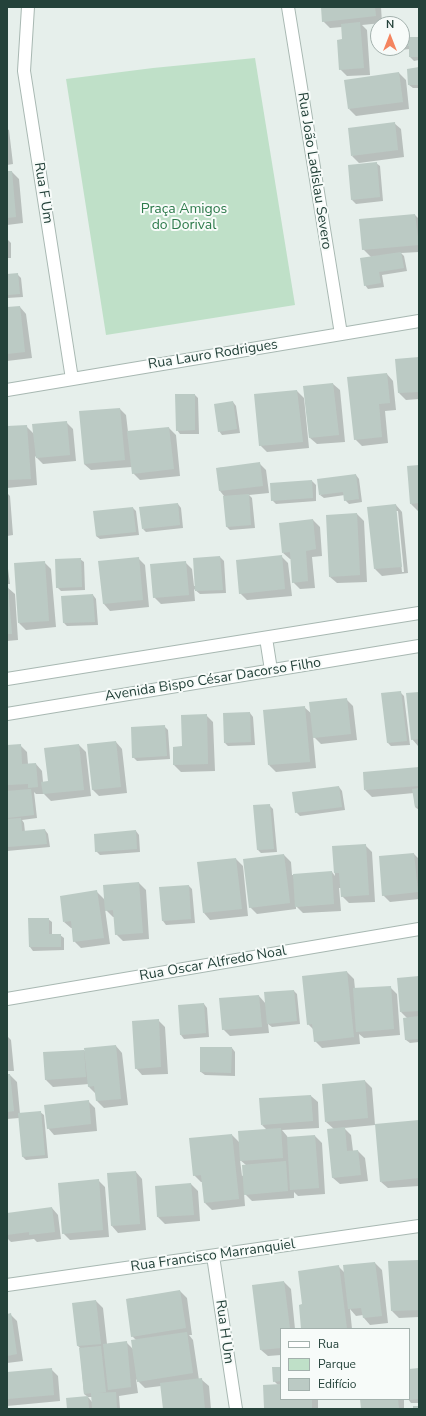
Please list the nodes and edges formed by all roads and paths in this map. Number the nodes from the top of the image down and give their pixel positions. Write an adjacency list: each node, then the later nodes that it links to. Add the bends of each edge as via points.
1 (28, 7): 5 (street, Rua F Um, via 24,71)
2 (288, 7): 4 (street, Rua João Ladislau Severo)
3 (419, 321): 4 (street, Rua Lauro Rodrigues)
4 (341, 334): 5 (street, Rua Lauro Rodrigues)
5 (72, 379): 6 (street, Rua Lauro Rodrigues)
6 (7, 390)
7 (419, 613): 8 (street)
8 (266, 638): 10 (street); 11 (street)
9 (419, 646): 10 (street, Avenida Bispo César Dacorso Filho)
10 (271, 670): 12 (street, Avenida Bispo César Dacorso Filho)
11 (7, 679)
12 (7, 714)
13 (419, 929): 14 (street, Rua Oscar Alfredo Noal)
14 (7, 999)
15 (419, 1226): 16 (street, Rua Francisco Marranquiel)
16 (213, 1256): 17 (street, Rua Francisco Marranquiel); 18 (street, Rua H Um)
17 (7, 1285)
18 (236, 1409)

